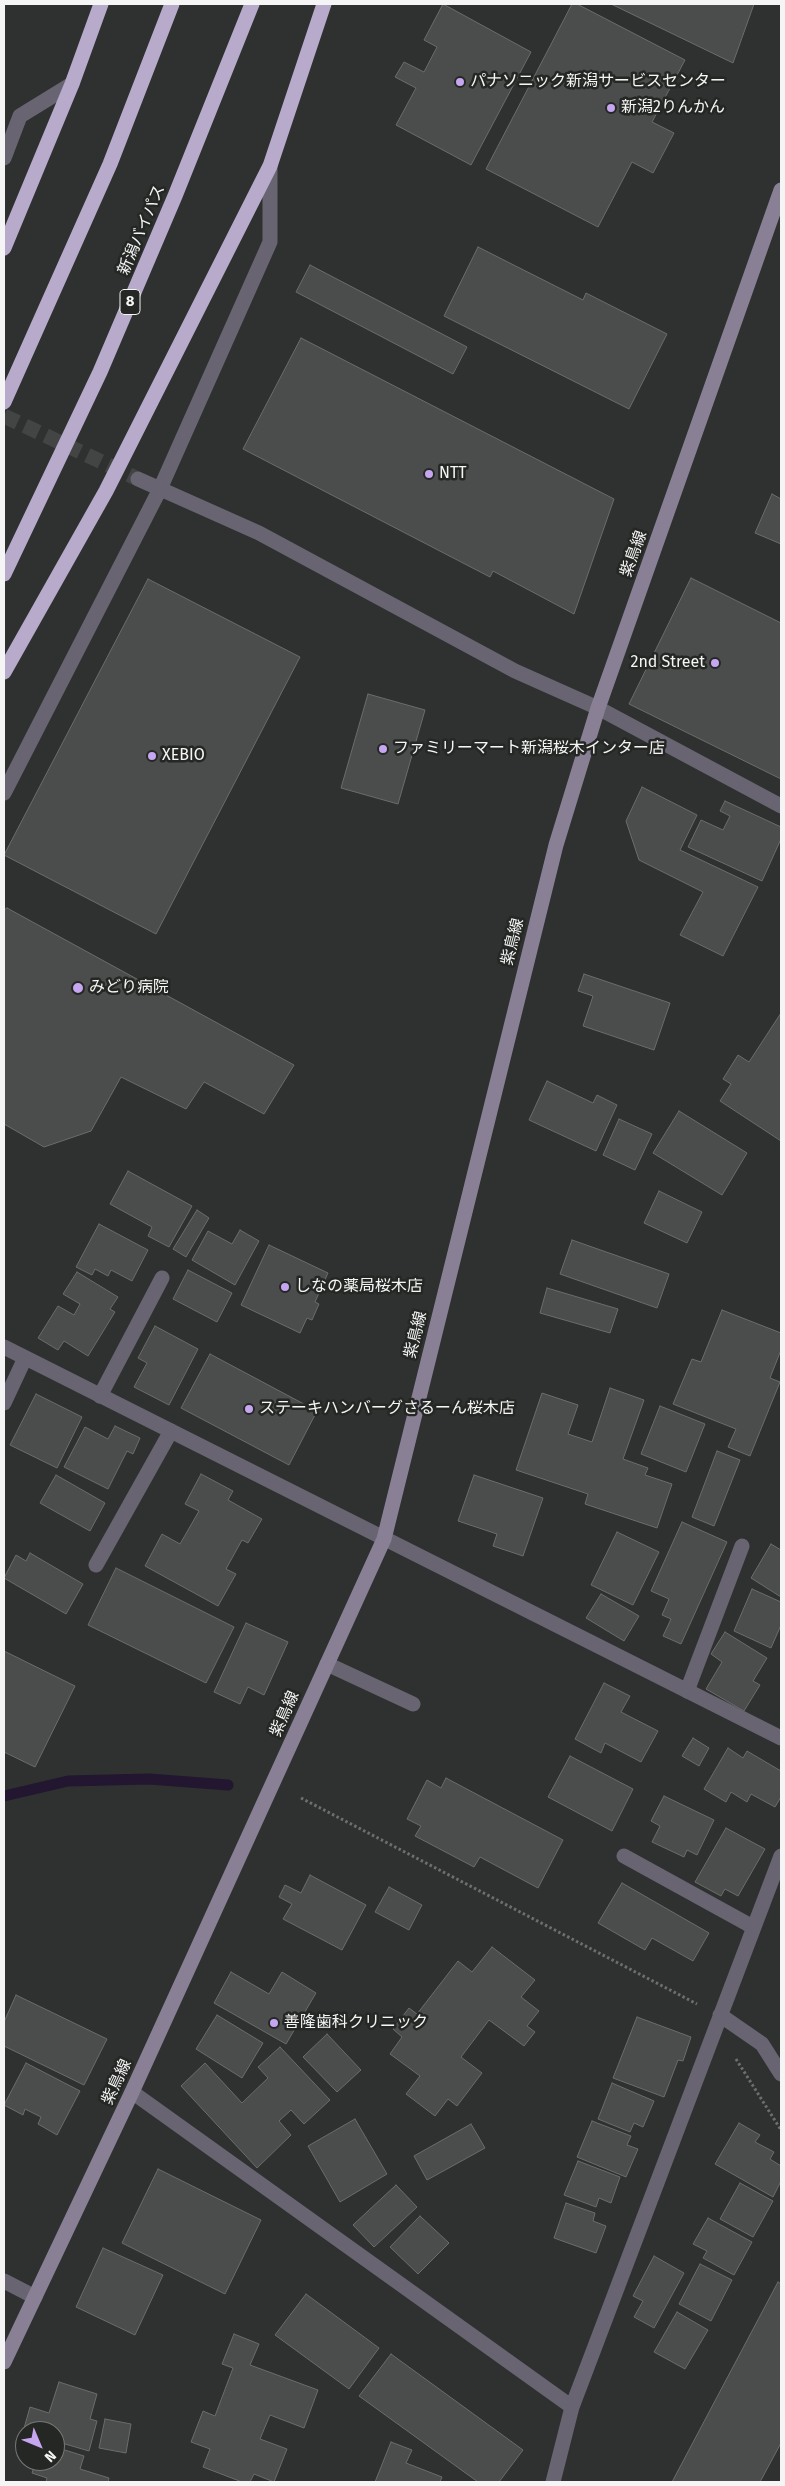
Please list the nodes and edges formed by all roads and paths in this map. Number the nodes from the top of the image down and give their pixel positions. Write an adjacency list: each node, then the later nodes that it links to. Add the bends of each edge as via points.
1 (101, 4): 5 (highway)
2 (172, 4): 10 (highway, via 110,164)
3 (252, 4): 13 (highway, 新潟バイパス / 8, via 100,372)
4 (326, 4): 7 (highway)
5 (72, 84): 6 (street, via 20,116); 9 (highway)
6 (4, 158)
7 (270, 166): 12 (street, via 270,242); 14 (highway, via 106,491)
8 (781, 190): 15 (street, 紫鳥線)
9 (4, 248)
10 (4, 402)
11 (138, 479): 12 (street)
12 (160, 489): 15 (street, via 259,533 515,671); 16 (street)
13 (4, 574)
14 (4, 672)
15 (598, 708): 17 (street); 24 (street, 紫鳥線, via 553,855)
16 (4, 793)
17 (781, 806)
18 (162, 1278): 21 (street)
19 (4, 1347): 20 (street)
20 (26, 1358): 21 (street); 22 (street)
21 (100, 1396): 23 (street)
22 (4, 1403)
23 (171, 1431): 24 (street); 26 (street)
24 (384, 1539): 27 (street, 紫鳥線); 28 (street)
25 (742, 1546): 28 (street)
26 (96, 1566)
27 (327, 1664): 29 (street); 37 (street, 紫鳥線)
28 (687, 1691): 30 (street)
29 (413, 1704)
30 (781, 1738)
31 (302, 1798): 35 (path, via 703,2007)
32 (624, 1856): 34 (street)
33 (781, 1856): 34 (street)
34 (753, 1927): 35 (street)
35 (718, 2022): 36 (street, via 762,2044); 38 (path); 42 (street)
36 (781, 2074)
37 (132, 2092): 40 (street, 紫鳥線); 42 (street)
38 (781, 2130)
39 (4, 2281): 40 (street)
40 (35, 2297): 41 (street, 紫鳥線)
41 (4, 2362)
42 (572, 2406): 43 (street)
43 (553, 2482)

